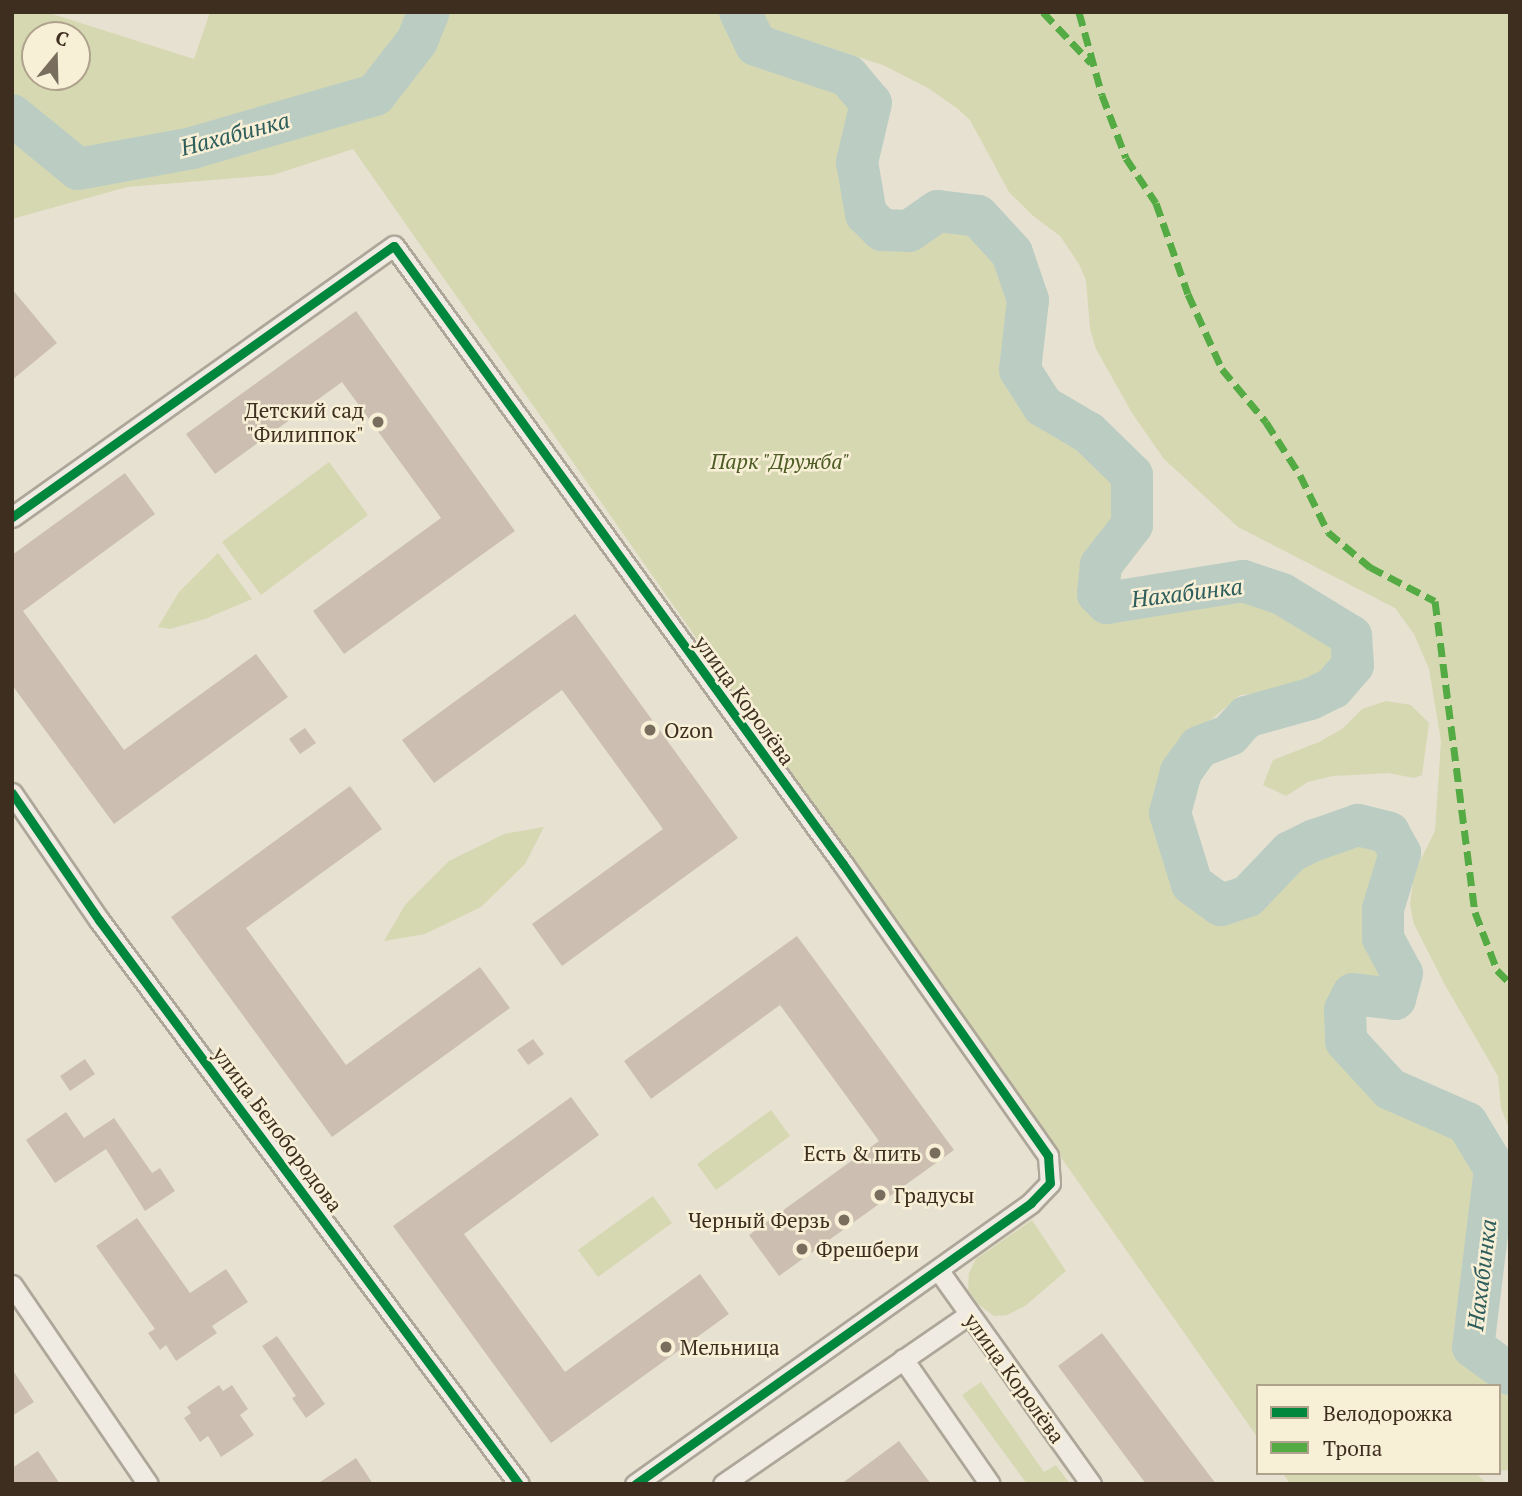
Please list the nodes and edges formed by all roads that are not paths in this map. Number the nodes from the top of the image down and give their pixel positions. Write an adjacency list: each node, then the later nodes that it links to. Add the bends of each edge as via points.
1 (12, 517): 3 (street, улица Королёва, via 394,246 843,864 1048,1156 1050,1183 1031,1203)
2 (12, 793): 8 (street, улица Белобородова, via 99,920)
3 (939, 1271): 5 (street, улица Королёва); 9 (street)
4 (12, 1284): 7 (street)
5 (969, 1314): 6 (street); 12 (street, улица Королёва)
6 (903, 1359): 10 (street); 11 (street)
7 (148, 1484)
8 (519, 1484)
9 (635, 1484)
10 (723, 1484)
11 (990, 1484)
12 (1091, 1484)

